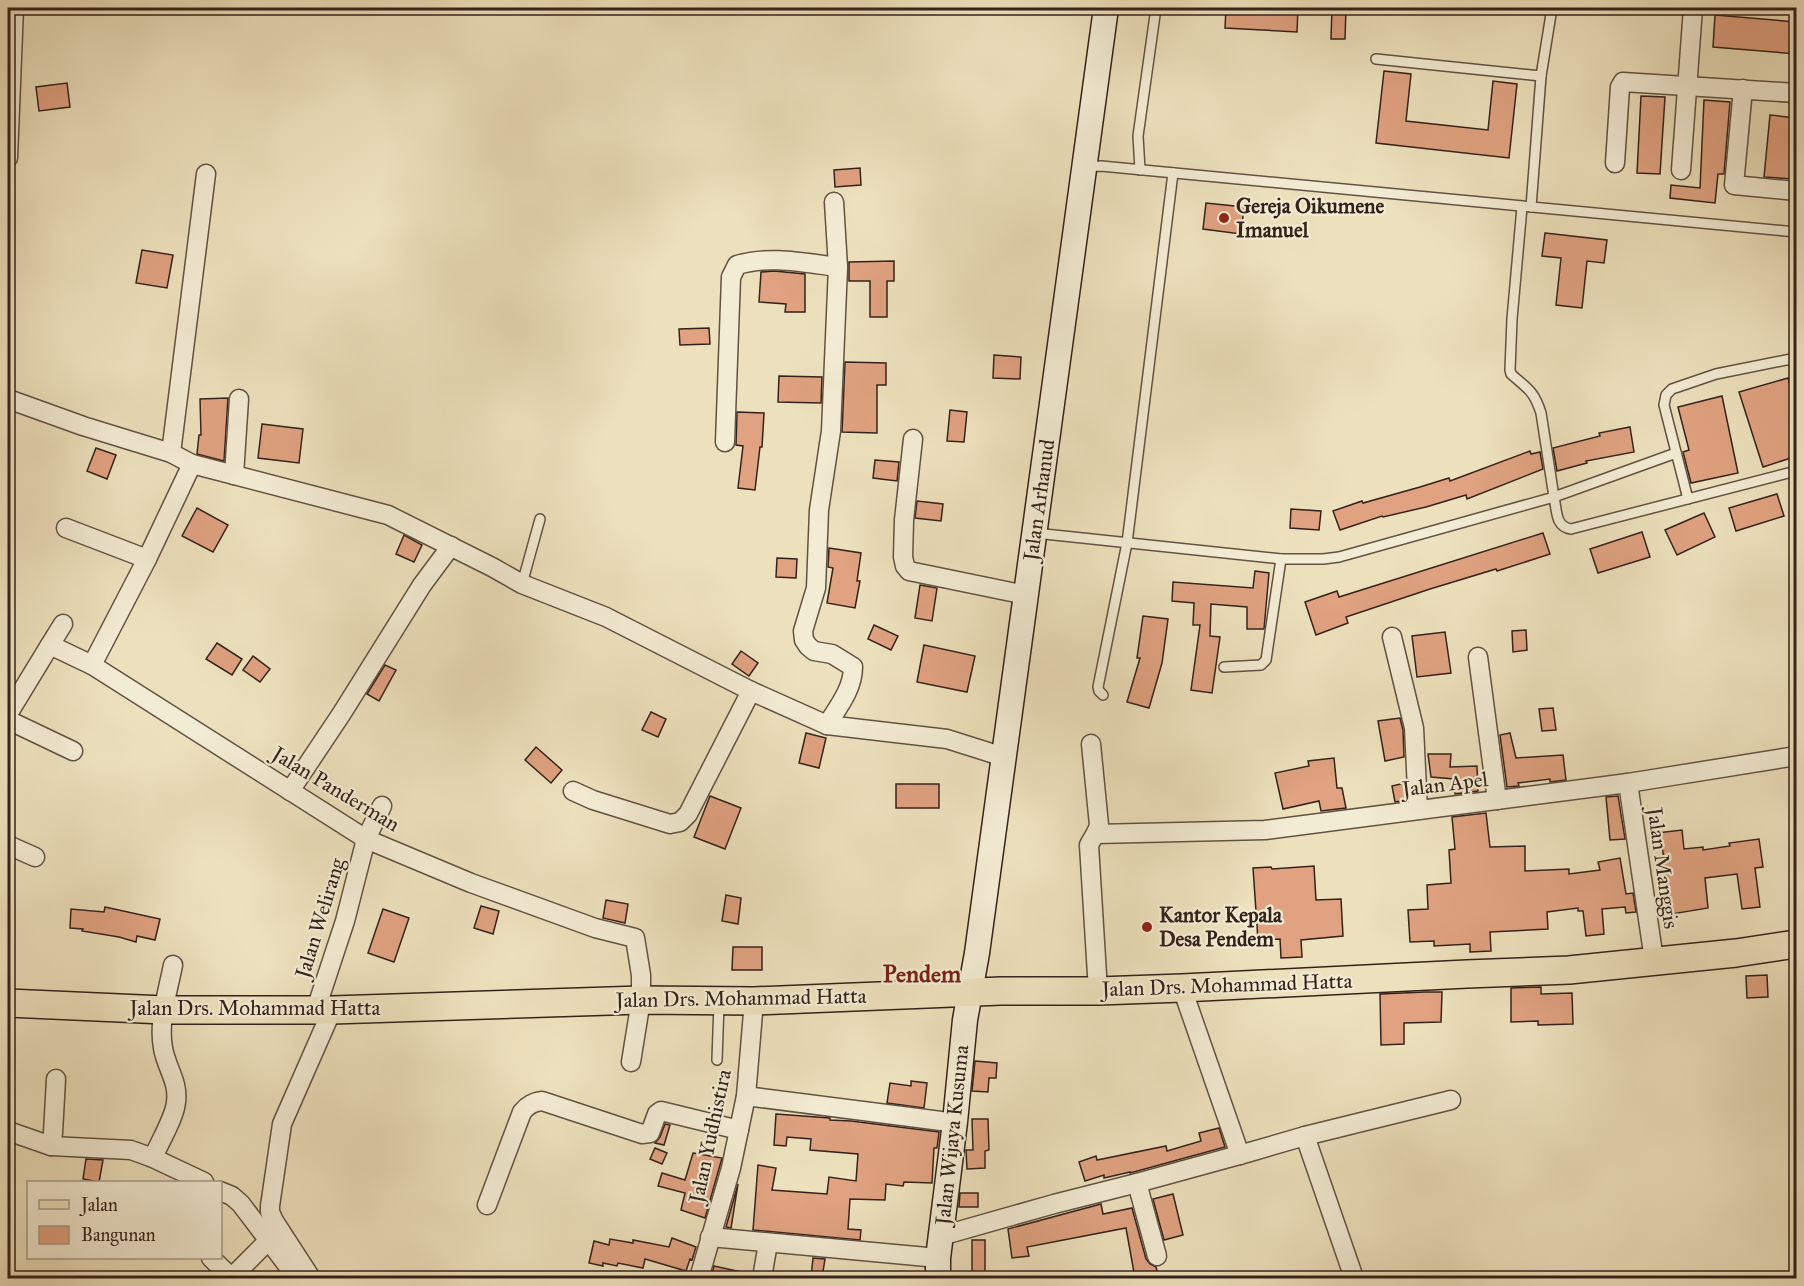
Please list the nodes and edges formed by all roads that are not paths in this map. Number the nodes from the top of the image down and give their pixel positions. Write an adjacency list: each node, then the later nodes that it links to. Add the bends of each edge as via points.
1 (14, 8): 11 (street)
2 (1106, 8): 13 (street, Jalan Arhanud)
3 (1156, 8): 14 (lane, via 1138,136)
4 (1552, 8): 7 (lane)
5 (1693, 8): 8 (street)
6 (1376, 59): 7 (lane)
7 (1541, 76): 20 (lane)
8 (1688, 86): 9 (street); 12 (street, via 1623,82); 15 (street)
9 (1743, 90): 10 (street); 18 (street, via 1734,185)
10 (1797, 93)
11 (8, 158)
12 (1615, 163)
13 (1084, 167): 14 (lane); 37 (street, Jalan Arhanud)
14 (1140, 170): 16 (lane)
15 (1681, 170)
16 (1173, 173): 20 (lane); 38 (lane)
17 (206, 174): 28 (street)
18 (1797, 191)
19 (834, 202): 22 (street)
20 (1527, 207): 21 (lane); 33 (lane, via 1512,319 1510,370 1538,402)
21 (1797, 232)
22 (838, 267): 27 (street, via 753,260 737,265 731,277); 54 (street, via 831,432 819,510 816,588 803,631 804,640 814,651 832,654 853,667 846,695)
23 (1797, 358): 29 (lane, via 1716,374 1672,389 1664,405)
24 (8, 399): 28 (street)
25 (239, 399): 32 (street)
26 (913, 439): 43 (street, via 904,520 905,566 909,571)
27 (725, 442)
28 (171, 453): 30 (street)
29 (1676, 453): 33 (lane); 34 (lane)
30 (192, 464): 32 (street); 40 (street)
31 (1797, 471): 34 (lane)
32 (234, 475): 39 (street, via 388,515)
33 (1554, 497): 34 (lane, via 1559,523 1571,529); 41 (lane, via 1339,557)
34 (1688, 499)
35 (540, 519): 42 (lane)
36 (66, 528): 40 (street)
37 (1034, 533): 38 (lane); 43 (street, Jalan Arhanud)
38 (1127, 543): 41 (lane); 51 (lane, via 1098,687)
39 (452, 546): 42 (street); 60 (street, via 422,585)
40 (147, 559): 48 (street)
41 (1281, 559): 49 (lane, via 1266,660 1261,665)
42 (522, 584): 50 (street, via 606,617)
43 (1026, 596): 58 (street, Jalan Arhanud)
44 (63, 624): 46 (street)
45 (1392, 637): 64 (street, via 1414,728)
46 (50, 645): 48 (street, Jalan Panderman); 52 (street)
47 (1478, 657): 62 (street)
48 (92, 665): 60 (street, Jalan Panderman)
49 (1224, 667)
50 (751, 691): 54 (street); 61 (street, via 688,814 680,822 670,824 642,816)
51 (1103, 695)
52 (8, 714)
53 (8, 720): 56 (street)
54 (827, 725): 58 (street, via 947,740)
55 (1091, 744): 65 (street, via 1099,825)
56 (74, 751)
57 (1797, 756): 59 (street, Jalan Apel)
58 (1004, 758): 74 (street, Jalan Arhanud)
59 (1628, 783): 62 (street, Jalan Apel); 70 (street, Jalan Manggis)
60 (290, 790): 66 (street, Jalan Panderman)
61 (573, 791)
62 (1497, 800): 64 (street, Jalan Apel)
63 (382, 806): 66 (street, Jalan Welirang)
64 (1418, 810): 65 (street, Jalan Apel, via 1265,830)
65 (1096, 834): 73 (street, via 1089,845)
66 (366, 839): 75 (street, Jalan Panderman, via 471,883 635,938); 80 (street, Jalan Welirang)
67 (8, 845): 68 (street)
68 (35, 857)
69 (1797, 944): 70 (main road, Jalan Drs. Mohammad Hatta)
70 (1654, 960): 72 (main road, Jalan Drs. Mohammad Hatta, via 1569,970)
71 (173, 965): 79 (street)
72 (1182, 988): 73 (main road, Jalan Drs. Mohammad Hatta); 92 (street)
73 (1098, 991): 74 (main road, Jalan Drs. Mohammad Hatta)
74 (969, 993): 77 (main road, Jalan Drs. Mohammad Hatta); 86 (street, Jalan Wijaya Kusuma)
75 (641, 1000): 76 (main road, Jalan Drs. Mohammad Hatta); 80 (main road, Jalan Drs. Mohammad Hatta); 82 (street)
76 (719, 1000): 77 (main road, Jalan Drs. Mohammad Hatta); 81 (lane)
77 (754, 1001): 84 (street, Jalan Yudhistira)
78 (8, 1003): 79 (main road, Jalan Drs. Mohammad Hatta)
79 (164, 1010): 80 (main road, Jalan Drs. Mohammad Hatta); 91 (street, via 162,1046 177,1091 176,1106)
80 (324, 1010): 98 (street, Jalan Welirang, via 282,1124)
81 (717, 1060)
82 (631, 1062)
83 (56, 1079): 90 (street)
84 (747, 1096): 86 (street); 87 (street, Jalan Yudhistira)
85 (1451, 1100): 89 (street)
86 (955, 1122): 103 (street, Jalan Wijaya Kusuma)
87 (738, 1130): 97 (street, via 661,1111 650,1132 642,1134 542,1101 534,1102 522,1112); 99 (street, Jalan Yudhistira)
88 (8, 1131): 90 (street)
89 (1305, 1136): 92 (street); 105 (street)
90 (52, 1140): 91 (street)
91 (156, 1152): 93 (street)
92 (1240, 1155): 95 (street)
93 (169, 1175): 94 (street)
94 (199, 1181)
95 (1137, 1183): 102 (street); 103 (street, via 1054,1204)
96 (222, 1192): 98 (street)
97 (487, 1205)
98 (265, 1222): 100 (street); 108 (street)
99 (710, 1237): 101 (street); 109 (street, Jalan Yudhistira)
100 (268, 1241): 106 (street); 107 (street)
101 (768, 1243): 103 (street); 110 (street)
102 (1157, 1256)
103 (939, 1257)
104 (213, 1259): 106 (street)
105 (1354, 1275)
106 (232, 1278)
107 (297, 1278)
108 (311, 1278)
109 (699, 1278)
110 (762, 1278)

